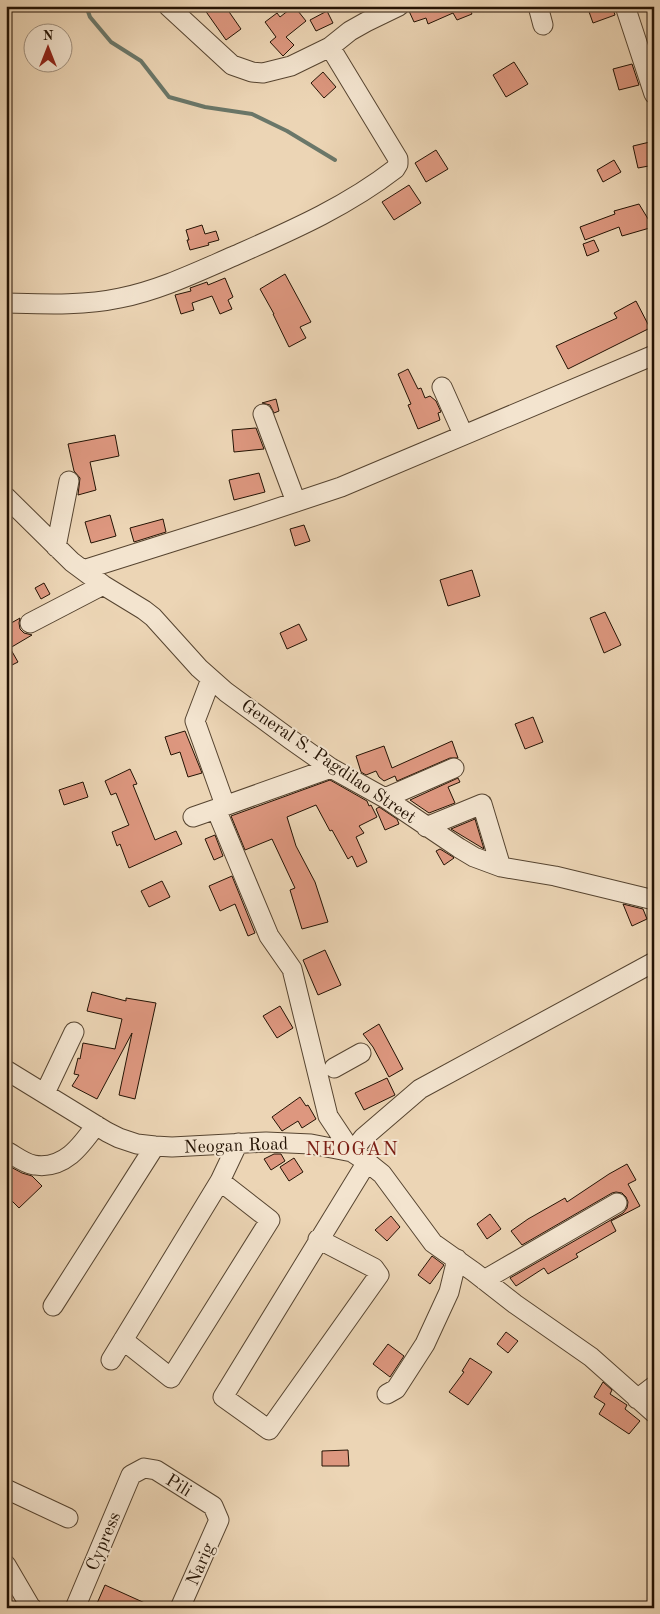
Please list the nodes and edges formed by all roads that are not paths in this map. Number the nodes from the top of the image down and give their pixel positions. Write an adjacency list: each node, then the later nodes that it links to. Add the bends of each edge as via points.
1 (168, 6): 6 (street, via 232,65 252,72 263,73 291,66)
2 (399, 6): 6 (street, via 350,31)
3 (538, 6): 5 (street)
4 (625, 6): 7 (street)
5 (543, 25)
6 (330, 47): 8 (street, via 398,159 395,169 344,203 291,231 154,289 97,302)
7 (654, 94)
8 (6, 303)
9 (654, 355): 12 (street)
10 (442, 387): 12 (street)
11 (263, 414): 15 (street)
12 (463, 434): 15 (street, via 341,487)
13 (70, 481): 16 (street)
14 (6, 497): 16 (street, General S. Pagdilao Street)
15 (296, 502): 17 (street)
16 (56, 547): 17 (street, General S. Pagdilao Street)
17 (83, 570): 18 (street, General S. Pagdilao Street)
18 (103, 585): 19 (street); 20 (street, General S. Pagdilao Street, via 153,617)
19 (30, 623)
20 (210, 679): 21 (street, General S. Pagdilao Street); 24 (street, via 195,721)
21 (331, 768): 23 (street, General S. Pagdilao Street); 24 (street)
22 (454, 768): 23 (street)
23 (385, 798): 26 (street, General S. Pagdilao Street)
24 (221, 807): 25 (street); 39 (street, via 269,936 292,969 328,1116)
25 (193, 818)
26 (426, 827): 27 (street, General S. Pagdilao Street, via 474,857); 27 (street, via 482,804)
27 (501, 867): 28 (street, General S. Pagdilao Street, via 555,876)
28 (654, 900)
29 (654, 962): 39 (street, via 420,1089 363,1138)
30 (74, 1032): 34 (street)
31 (361, 1053): 32 (street)
32 (334, 1068)
33 (6, 1070): 34 (street, Neogan Road)
34 (45, 1093): 35 (street, Neogan Road)
35 (96, 1125): 37 (street, Neogan Road, via 119,1138); 38 (street, via 84,1142 62,1162 32,1165)
36 (238, 1143): 37 (street, Neogan Road); 39 (street, Neogan Road, via 292,1142); 40 (street)
37 (155, 1146): 45 (street)
38 (6, 1151)
39 (360, 1157): 42 (street); 43 (street, via 382,1174 434,1243)
40 (220, 1181): 46 (street); 46 (street, via 270,1220 171,1378)
41 (618, 1203): 44 (street)
42 (318, 1239): 42 (street, via 223,1396 269,1430 380,1275 374,1268)
43 (457, 1259): 44 (street); 49 (street, via 449,1292 425,1344 396,1389)
44 (484, 1280): 50 (street, via 591,1357)
45 (53, 1306)
46 (124, 1340): 47 (street)
47 (111, 1360)
48 (654, 1386): 50 (street)
49 (387, 1394)
50 (637, 1399): 51 (street)
51 (654, 1413)
52 (131, 1475): 55 (street, Pili, via 144,1468 156,1470 213,1506); 58 (street, Cypress)
53 (6, 1489): 54 (street)
54 (68, 1518)
55 (219, 1520): 59 (street, Narig)
56 (6, 1565): 57 (street)
57 (32, 1608)
58 (75, 1608)
59 (180, 1608)

